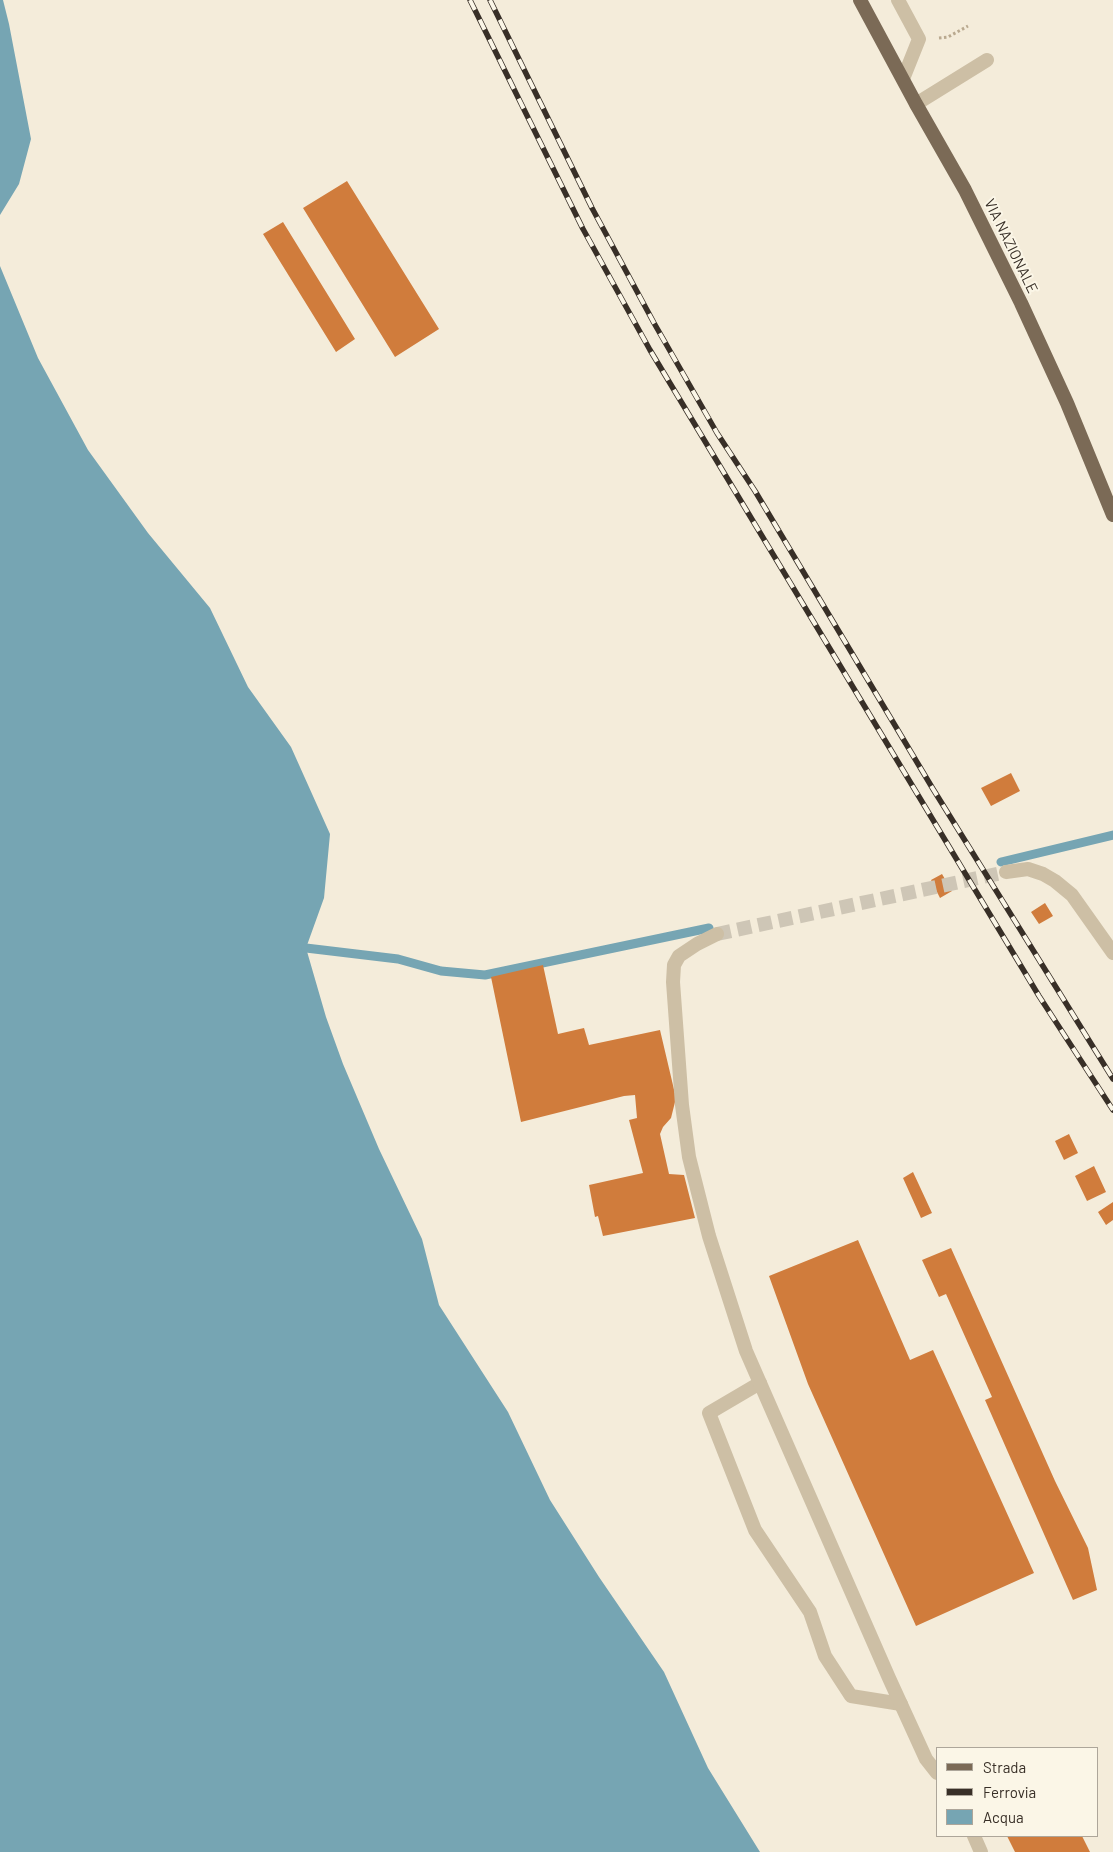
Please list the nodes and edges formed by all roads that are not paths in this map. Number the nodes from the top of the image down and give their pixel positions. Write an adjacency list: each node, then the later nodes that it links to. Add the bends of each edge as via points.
1 (860, 0): 4 (main road, VIA NAZIONALE)
2 (898, 0): 4 (street, via 919,39)
3 (987, 60): 5 (street)
4 (903, 79): 5 (main road, VIA NAZIONALE)
5 (916, 104): 6 (main road, VIA NAZIONALE, via 965,190 1021,303)
6 (1113, 515)
7 (1006, 872): 9 (street, via 1028,868 1055,881 1072,895)
8 (717, 934): 10 (street, via 679,956 674,965 682,1105 689,1157 709,1236 746,1351)
9 (1113, 952)
10 (760, 1383): 11 (street); 11 (street, via 709,1413 755,1530 810,1612 825,1656 851,1696)
11 (901, 1704): 12 (street, via 926,1759)
12 (936, 1773)
13 (974, 1837): 14 (street)
14 (981, 1852)

